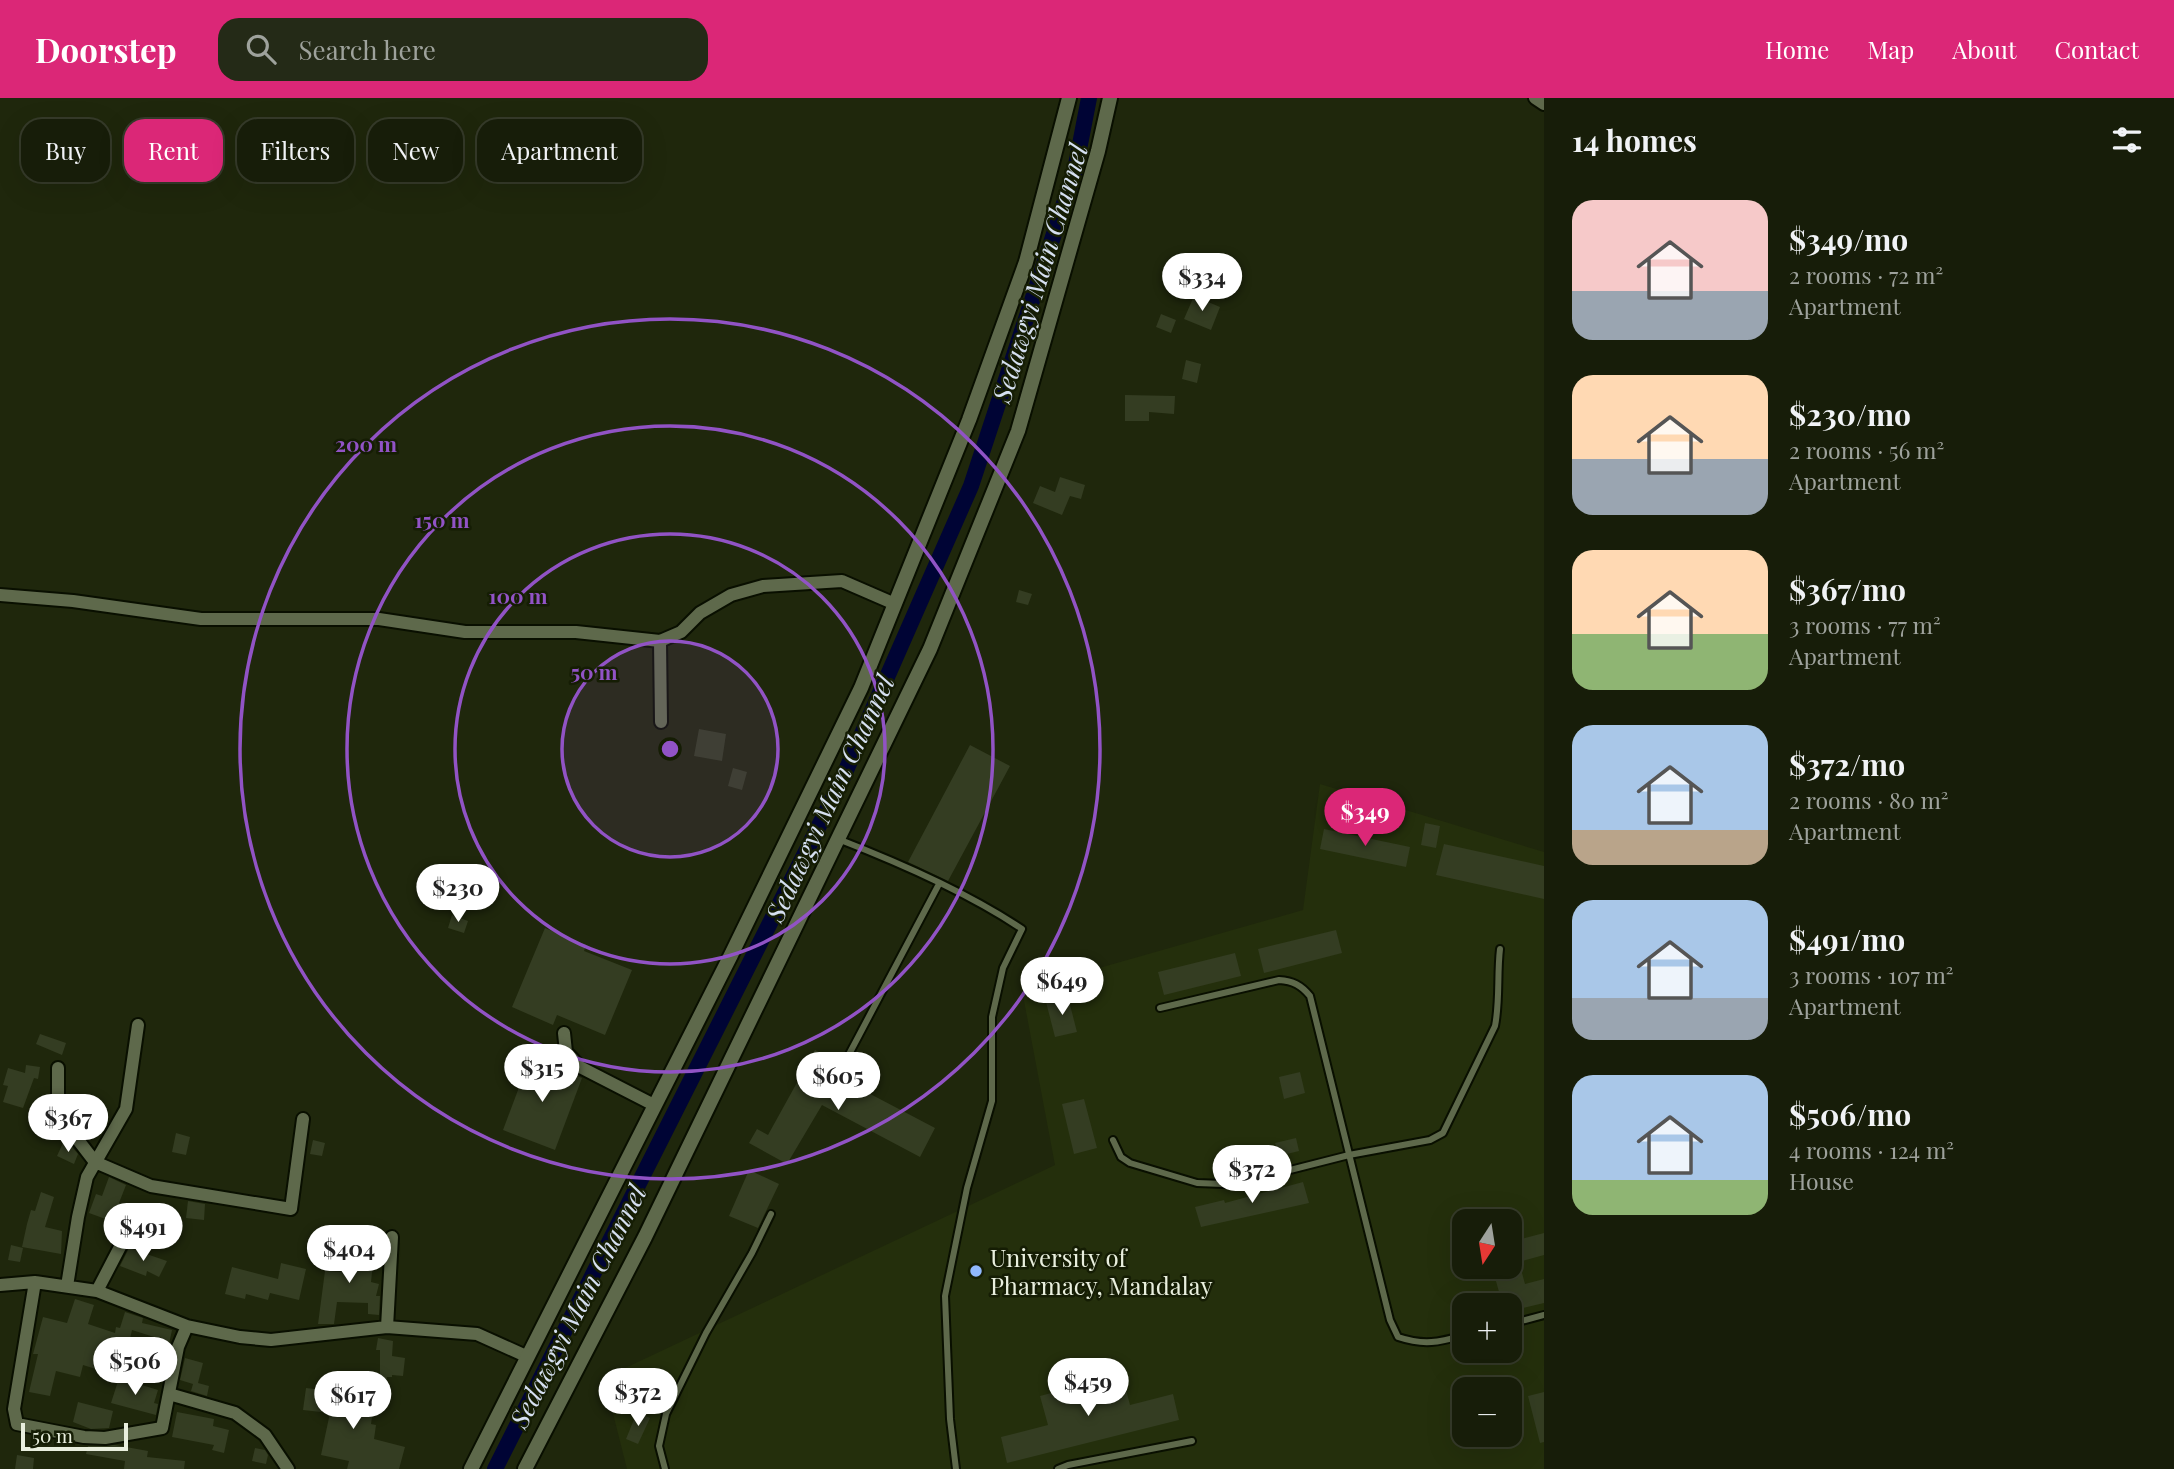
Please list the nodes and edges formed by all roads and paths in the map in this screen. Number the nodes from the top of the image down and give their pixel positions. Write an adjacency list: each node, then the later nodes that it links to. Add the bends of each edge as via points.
1 (1069, 98): 6 (street, via 1026,262)
2 (1110, 98): 9 (street, via 1018,431 930,649)
3 (1535, 98): 4 (street)
4 (1544, 104)
5 (0, 595): 7 (street, via 201,619 379,619 465,632 576,632)
6 (895, 604): 7 (street, via 842,581 763,586 731,595); 17 (street, via 861,688)
7 (660, 642): 8 (street)
8 (661, 722)
9 (838, 838): 10 (lane); 39 (street, via 645,1237)
10 (939, 884): 15 (lane); 41 (lane, via 1023,929 1003,968 992,1017 992,1101 967,1188 945,1296)
11 (1500, 949): 20 (lane, via 1495,1026 1443,1133 1430,1140)
12 (1160, 1008): 20 (lane, via 1279,980 1303,987 1310,996)
13 (138, 1024): 21 (street, via 126,1109)
14 (564, 1033): 17 (street, via 566,1052 580,1067)
15 (846, 1060)
16 (58, 1068): 21 (street, via 58,1114)
17 (654, 1105): 34 (street)
18 (303, 1119): 21 (street, via 291,1209 152,1185)
19 (1113, 1140): 20 (lane, via 1121,1157 1130,1163 1196,1183 1247,1181)
20 (1349, 1155): 33 (lane, via 1398,1337 1418,1344)
21 (95, 1162): 27 (street, via 87,1177)
22 (771, 1214): 40 (lane, via 666,1414 659,1446)
23 (392, 1237): 32 (street)
24 (122, 1243): 28 (street)
25 (35, 1282): 26 (street); 27 (street); 35 (street, via 14,1409 17,1423 84,1437 145,1432 162,1428)
26 (0, 1285)
27 (67, 1286): 28 (street)
28 (97, 1291): 31 (street)
29 (1544, 1315): 30 (lane)
30 (1522, 1321)
31 (187, 1326): 32 (street, via 271,1340); 35 (street)
32 (387, 1327): 34 (street, via 477,1334)
33 (1452, 1338)
34 (526, 1356): 38 (street)
35 (169, 1394): 37 (street, via 235,1413 265,1435)
36 (1192, 1441): 42 (lane)
37 (288, 1469)
38 (471, 1469)
39 (525, 1469)
40 (665, 1469)
41 (956, 1469)
42 (1058, 1469)

